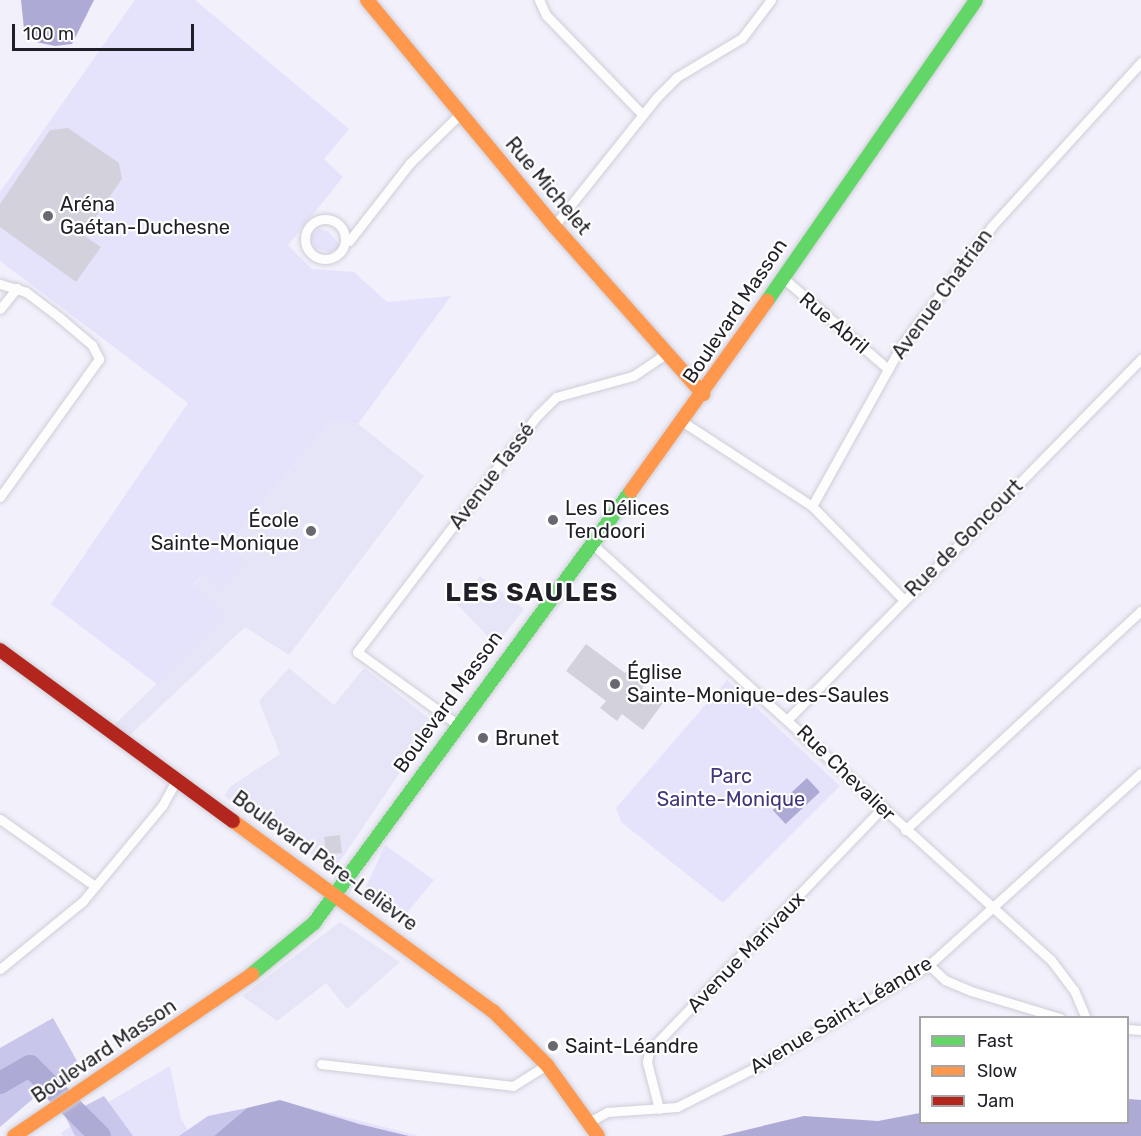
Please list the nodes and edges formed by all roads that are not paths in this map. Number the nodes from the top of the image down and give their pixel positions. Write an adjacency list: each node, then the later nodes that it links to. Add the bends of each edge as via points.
1 (367, 0): 6 (main road, Rue Michelet)
2 (539, 0): 7 (street, via 546,15)
3 (771, 0): 7 (street, via 742,38 677,77)
4 (976, 0): 10 (main road, Boulevard Masson)
5 (1141, 62): 16 (street, Avenue Chatrian, via 992,226)
6 (461, 113): 8 (main road, Rue Michelet); 9 (street, via 411,163)
7 (642, 114): 8 (street)
8 (554, 226): 14 (main road, Rue Michelet)
9 (349, 240): 9 (street, via 326,219 314,222 304,239 308,250 325,258 338,255)
10 (781, 276): 16 (street, Rue Abril); 17 (main road, Boulevard Masson)
11 (0, 284): 12 (street)
12 (17, 288): 13 (street); 19 (street, via 92,345 99,359)
13 (0, 309)
14 (667, 353): 17 (main road, Rue Michelet); 26 (street, Avenue Tassé, via 633,376 573,391 550,403 357,652)
15 (1141, 359): 22 (street, Rue de Goncourt)
16 (888, 369): 20 (street, Avenue Chatrian)
17 (703, 394): 18 (main road, Boulevard Masson)
18 (683, 422): 20 (street); 21 (main road, Boulevard Masson)
19 (0, 497)
20 (812, 506): 22 (street)
21 (590, 542): 25 (street, Rue Chevalier); 26 (main road, Boulevard Masson)
22 (903, 599): 25 (street, Rue de Goncourt)
23 (1141, 611): 31 (street)
24 (0, 650): 28 (main road, Boulevard Père-Lelièvre)
25 (789, 718): 29 (street, Rue Chevalier)
26 (457, 724): 33 (main road, Boulevard Masson)
27 (1141, 773): 34 (street, Avenue Saint-Léandre)
28 (177, 779): 32 (street, via 162,806); 33 (main road, Boulevard Père-Lelièvre)
29 (882, 808): 31 (street, Rue Chevalier); 41 (street, Avenue Marivaux, via 649,1050 647,1062)
30 (0, 819): 32 (street)
31 (905, 830): 34 (street, Rue Chevalier)
32 (95, 886): 36 (street, via 83,901)
33 (338, 893): 40 (main road, Boulevard Père-Lelièvre, via 493,1011); 43 (main road, Boulevard Masson, via 314,923 276,957)
34 (993, 907): 35 (street, Avenue Saint-Léandre); 38 (street, Rue Chevalier, via 1057,967)
35 (929, 965): 37 (street, via 945,980 971,991); 41 (street, Avenue Saint-Léandre, via 758,1066 677,1107)
36 (0, 969)
37 (1057, 1016)
38 (1085, 1016)
39 (321, 1064): 40 (street, via 513,1086)
40 (547, 1065): 42 (main road, Boulevard Père-Lelièvre)
41 (659, 1109): 42 (street, Avenue Saint-Léandre, via 607,1112)
42 (590, 1122): 44 (main road, Boulevard Père-Lelièvre)
43 (14, 1136)
44 (598, 1136)

